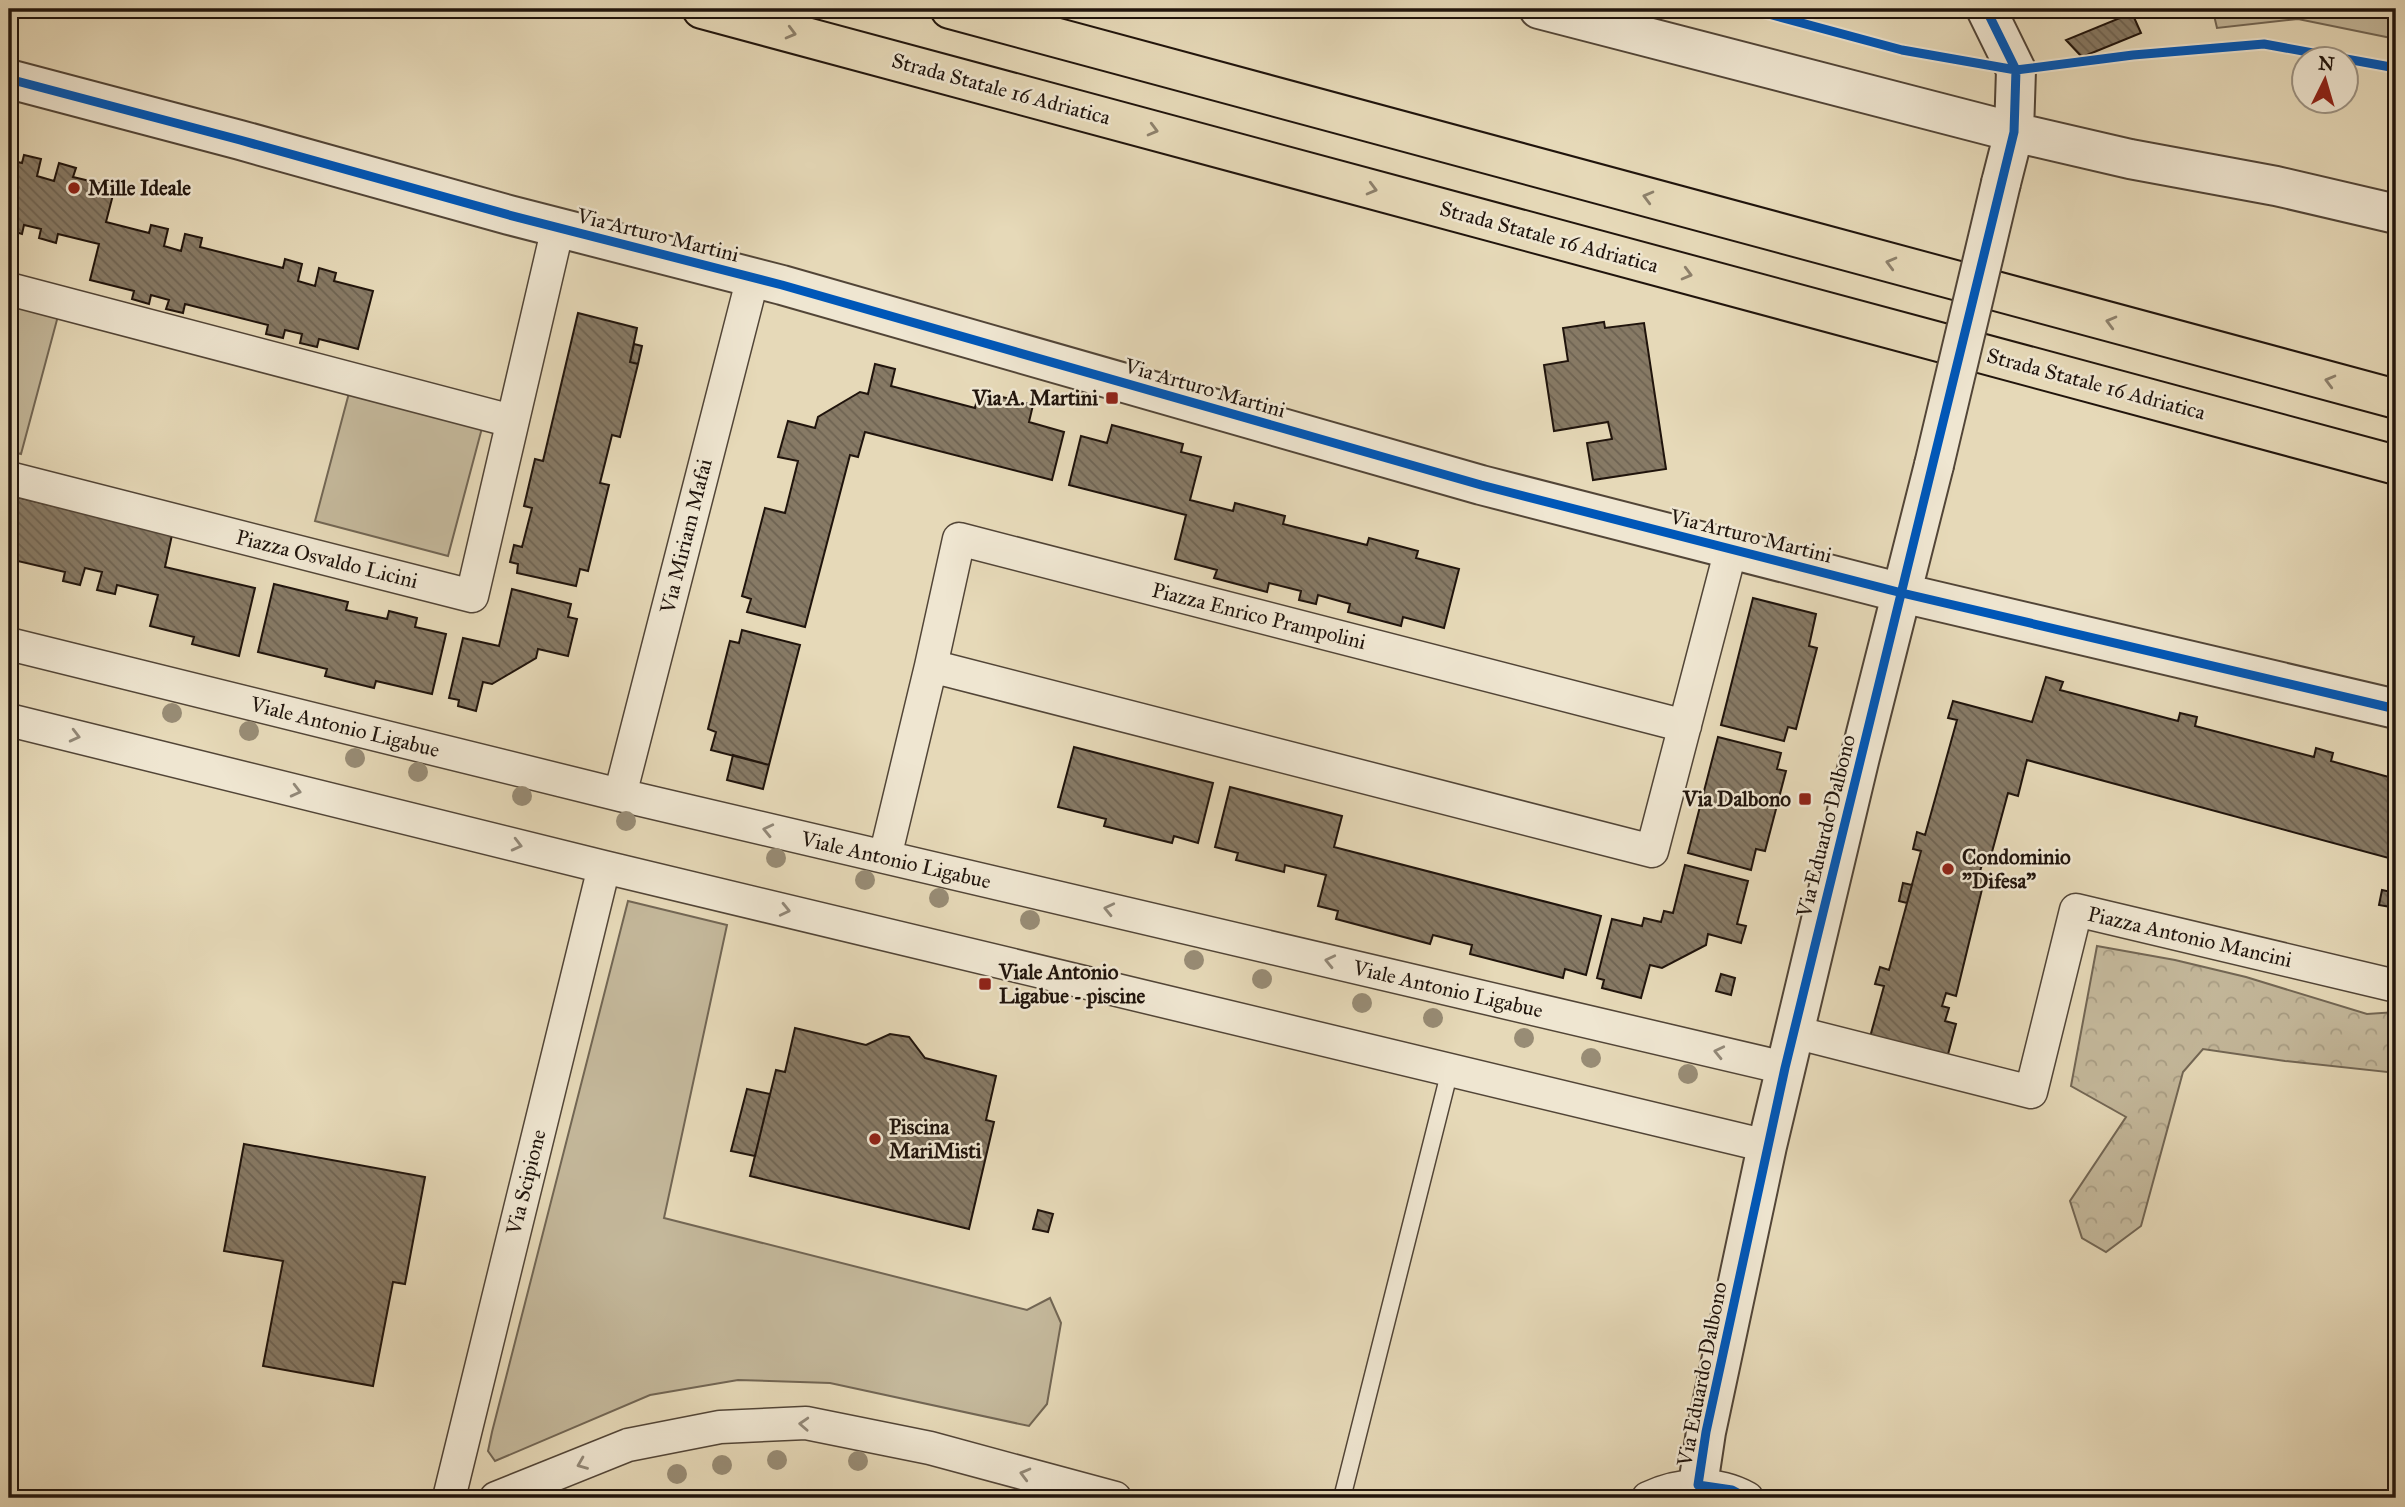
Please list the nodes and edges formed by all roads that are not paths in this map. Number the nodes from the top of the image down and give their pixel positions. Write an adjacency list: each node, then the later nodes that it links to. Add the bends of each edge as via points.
1 (702, 9): 13 (highway, Strada Statale 16 Adriatica, one-way to 13)
2 (950, 9): 11 (highway, one-way to 2)
3 (1539, 9): 6 (street)
4 (1986, 9): 6 (street, Via Eduardo Dalbono, via 2016,70)
5 (9, 79): 8 (street, Via Arturo Martini)
6 (2014, 132): 7 (street); 16 (street, Via Eduardo Dalbono, bridge)
7 (2396, 214)
8 (558, 228): 9 (street, Via Arturo Martini); 12 (street, Piazza Osvaldo Licini)
9 (753, 277): 15 (street, Via Arturo Martini, via 1481,485); 22 (street, Via Miriam Mafai)
10 (9, 289): 12 (street)
11 (2396, 399)
12 (512, 421): 14 (street, Piazza Osvaldo Licini, via 472,596)
13 (2396, 465)
14 (9, 478)
15 (1731, 549): 16 (street, Via Arturo Martini); 21 (street)
16 (1902, 593): 19 (street, Via Arturo Martini); 26 (street, Via Eduardo Dalbono)
17 (9, 644): 22 (street, Viale Antonio Ligabue)
18 (932, 666): 21 (street, via 1652,851); 21 (street, Piazza Enrico Prampolini, via 958,539); 23 (street, Piazza Enrico Prampolini)
19 (2396, 709)
20 (9, 720): 24 (street, one-way to 24)
21 (1685, 726)
22 (620, 795): 23 (street, Viale Antonio Ligabue, one-way to 22)
23 (885, 857): 26 (street, Viale Antonio Ligabue, one-way to 23)
24 (604, 867): 27 (street, one-way to 27); 31 (street, Via Scipione)
25 (2396, 986): 26 (street, Piazza Antonio Mancini, via 2076,910 2031,1092)
26 (1790, 1050): 28 (street, Via Eduardo Dalbono)
27 (1450, 1070): 28 (street); 34 (lane)
28 (1767, 1146): 29 (street, Via Eduardo Dalbono)
29 (1698, 1485): 35 (street); 36 (street, via 1732,1490)
30 (1065, 1492): 32 (street, one-way to 32, via 929,1447 806,1423 720,1427 628,1445); 33 (street)
31 (449, 1498)
32 (496, 1498)
33 (1115, 1498)
34 (1342, 1498)
35 (1648, 1498)
36 (1747, 1498)

